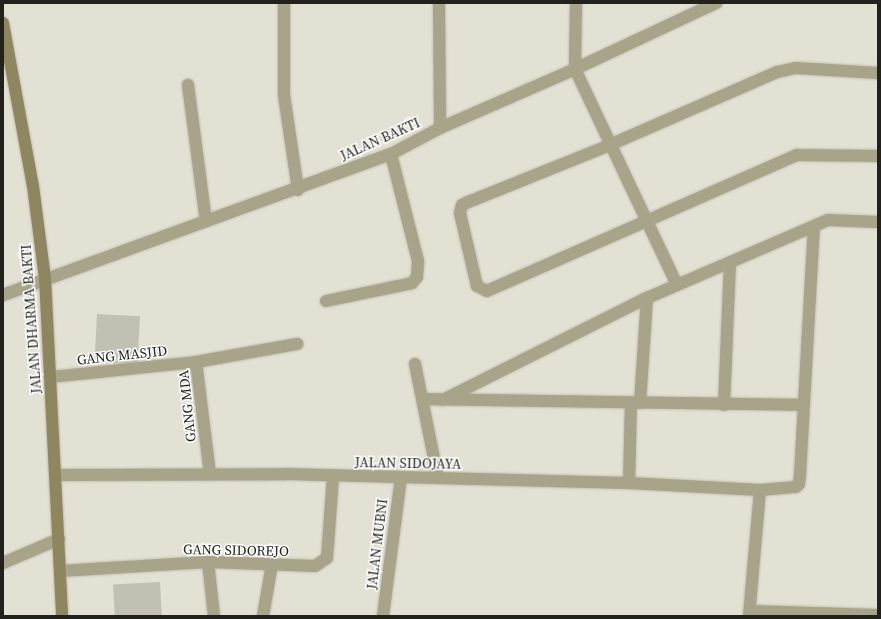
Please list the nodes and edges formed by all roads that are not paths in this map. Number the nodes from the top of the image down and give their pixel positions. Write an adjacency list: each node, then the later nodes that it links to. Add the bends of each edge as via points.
1 (284, 3): 13 (street, via 284,94)
2 (439, 3): 9 (street)
3 (576, 3): 6 (street)
4 (716, 3): 6 (street, JALAN BAKTI)
5 (3, 23): 19 (main road, JALAN DHARMA BAKTI, via 33,186)
6 (575, 69): 9 (street, JALAN BAKTI); 10 (street)
7 (878, 73): 10 (street, via 788,69)
8 (188, 85): 14 (street)
9 (440, 128): 11 (street, JALAN BAKTI)
10 (610, 145): 15 (street); 15 (street, via 462,205 460,213 477,286 484,292 489,291)
11 (391, 154): 13 (street, JALAN BAKTI); 23 (street, via 418,261 417,277 412,282)
12 (878, 156): 15 (street, via 797,155)
13 (298, 190): 14 (street, JALAN BAKTI)
14 (206, 221): 19 (street, JALAN BAKTI)
15 (645, 221): 20 (street)
16 (878, 222): 17 (street, via 828,220)
17 (814, 226): 18 (street); 32 (street)
18 (730, 263): 20 (street); 31 (street)
19 (46, 278): 21 (street, JALAN BAKTI); 27 (main road, JALAN DHARMA BAKTI)
20 (677, 285): 22 (street)
21 (3, 295)
22 (647, 298): 29 (street); 30 (street)
23 (326, 301)
24 (297, 344): 25 (street, GANG MDA)
25 (196, 362): 27 (street, GANG MASJID); 33 (street, GANG MDA)
26 (415, 364): 28 (street)
27 (51, 377): 34 (main road, JALAN DHARMA BAKTI)
28 (422, 399): 29 (street); 37 (street)
29 (443, 400): 30 (street)
30 (636, 403): 31 (street); 38 (street)
31 (724, 405): 32 (street)
32 (804, 405): 39 (street, JALAN SIDOJAYA, via 799,484)
33 (210, 474): 34 (street, JALAN SIDOJAYA); 35 (street, JALAN SIDOJAYA)
34 (56, 475): 40 (main road, JALAN DHARMA BAKTI)
35 (333, 476): 36 (street, JALAN SIDOJAYA); 43 (street, GANG SIDOREJO, via 327,558 315,566)
36 (401, 477): 37 (street, JALAN SIDOJAYA); 50 (street, JALAN MUBNI)
37 (438, 478): 38 (street, JALAN SIDOJAYA)
38 (629, 483): 39 (street, JALAN SIDOJAYA)
39 (760, 490): 45 (street)
40 (59, 539): 42 (street); 44 (main road, JALAN DHARMA BAKTI)
41 (208, 562): 43 (street, GANG SIDOREJO); 44 (street, GANG SIDOREJO); 48 (street)
42 (3, 563)
43 (272, 564): 49 (street)
44 (60, 571): 47 (main road, JALAN DHARMA BAKTI)
45 (749, 614): 46 (street)
46 (878, 615)
47 (62, 616)
48 (214, 616)
49 (263, 616)
50 (383, 616)

